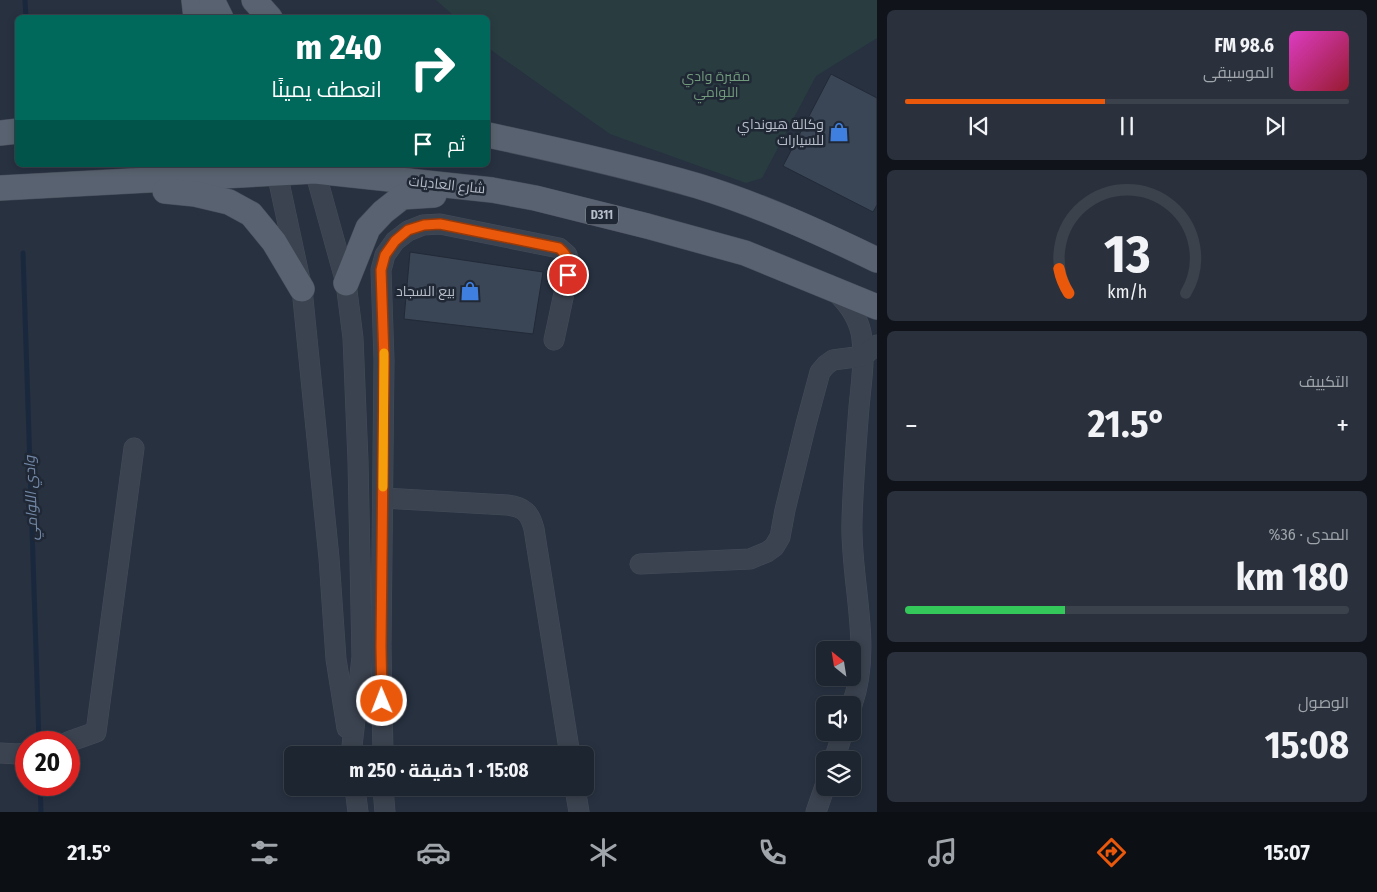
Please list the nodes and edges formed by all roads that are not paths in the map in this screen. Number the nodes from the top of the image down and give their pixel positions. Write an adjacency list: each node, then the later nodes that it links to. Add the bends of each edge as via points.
1 (194, 0): 5 (main road)
2 (212, 0): 6 (main road)
3 (249, 0): 7 (main road)
4 (254, 0): 8 (main road)
5 (196, 15)
6 (220, 15)
7 (255, 15)
8 (267, 15)
9 (15, 132): 10 (main road)
10 (0, 134)
11 (490, 135): 17 (main road, via 699,187 788,218)
12 (312, 167): 13 (main road, شارع العاديات / D311); 16 (main road, شارع العاديات / D311); 18 (street)
13 (278, 168): 14 (main road, شارع العاديات / D311); 19 (street)
14 (65, 184): 15 (main road, شارع العاديات / D311); 19 (main road, via 195,194 229,202 251,214 274,242)
15 (0, 188)
16 (492, 190): 18 (main road, via 402,197 368,228); 20 (main road, شارع العاديات / D311, via 647,226 745,254)
17 (877, 260)
18 (346, 283): 30 (street, via 353,338 362,657)
19 (302, 289): 29 (street, via 336,659)
20 (835, 290): 21 (main road, شارع العاديات / D311); 23 (street, via 858,320)
21 (877, 307)
22 (554, 340): 25 (street, via 570,265 567,255 559,248 440,224 408,230 395,241 385,255 381,270)
23 (870, 351): 26 (street, via 833,360 820,372 780,537 774,547 750,559); 27 (street, via 855,455 852,523 862,659)
24 (134, 448): 28 (street, via 96,732)
25 (383, 498): 31 (street); 32 (street, via 507,505 526,511 534,529)
26 (640, 564)
27 (855, 696)
28 (80, 738)
29 (350, 746)
30 (352, 746)
31 (383, 746)
32 (569, 746)
33 (0, 753): 34 (street)
34 (15, 754)
35 (356, 796): 39 (street)
36 (384, 796): 40 (street)
37 (576, 796): 41 (street)
38 (822, 796): 42 (street)
39 (358, 812)
40 (385, 812)
41 (579, 812)
42 (816, 812)

